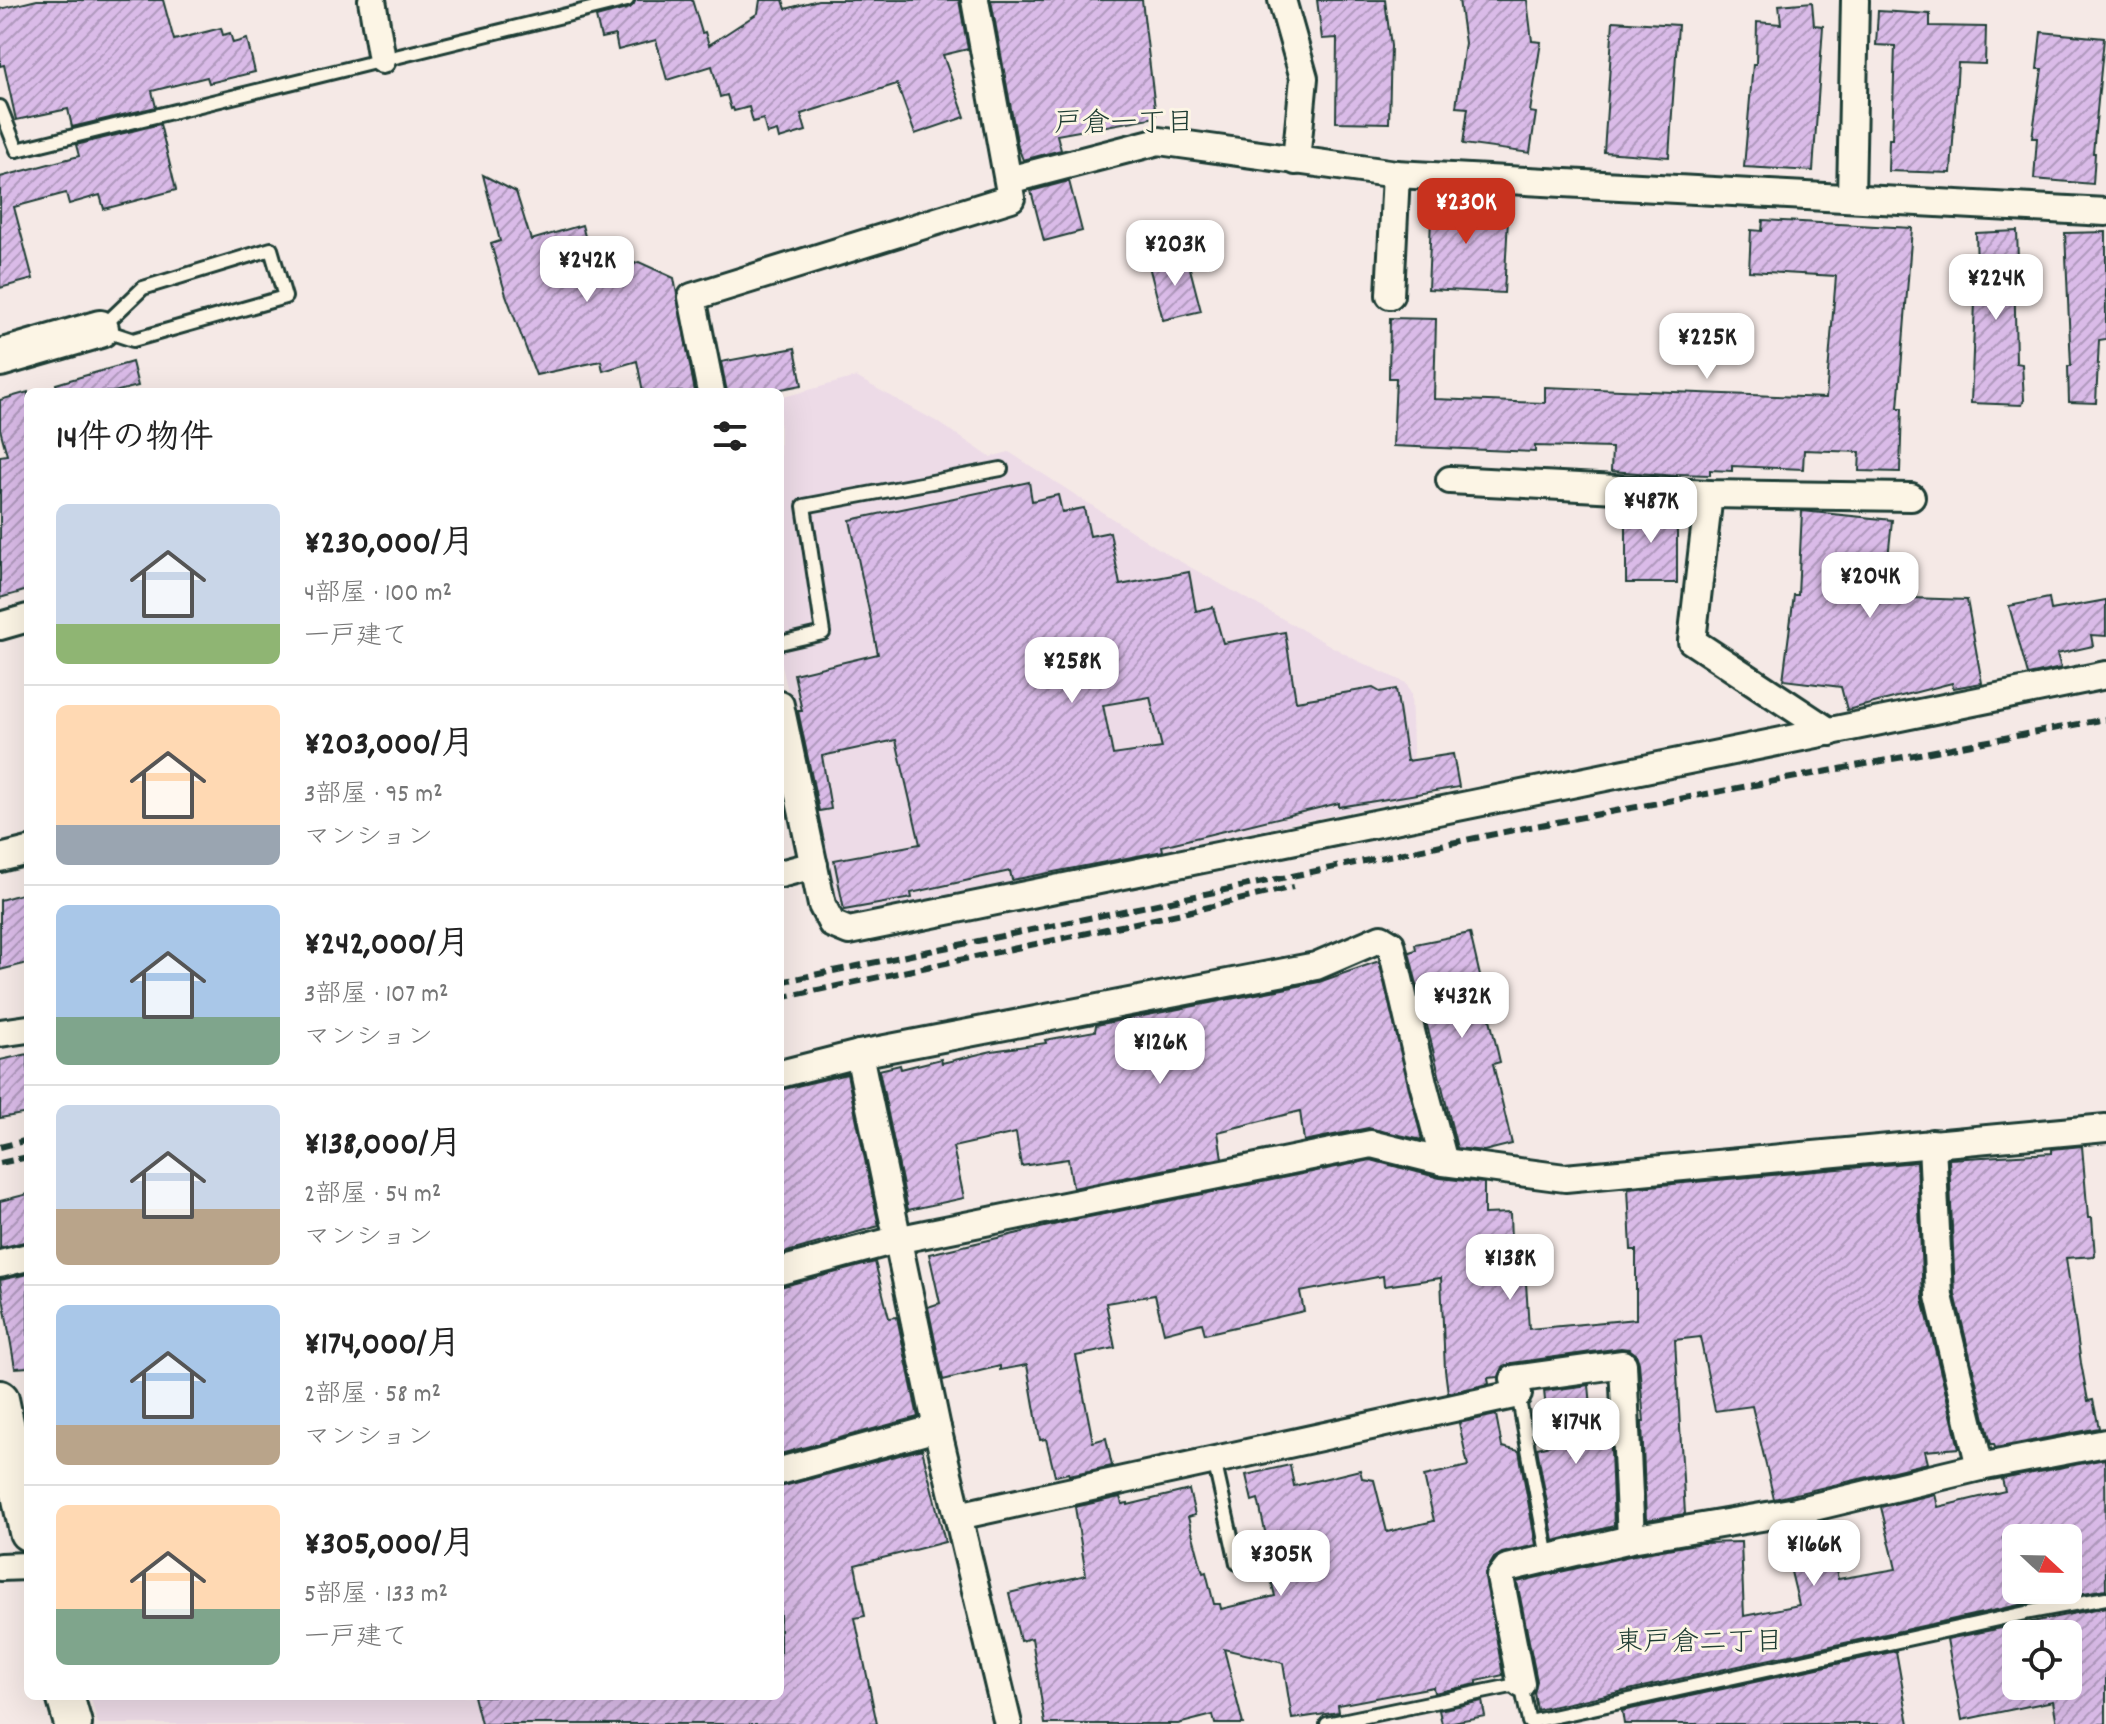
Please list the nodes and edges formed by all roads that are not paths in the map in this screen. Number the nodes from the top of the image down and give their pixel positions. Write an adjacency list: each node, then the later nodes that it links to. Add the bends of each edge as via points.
1 (372, 0): 6 (street)
2 (627, 0): 6 (lane)
3 (975, 0): 10 (street)
4 (1282, 0): 8 (street, via 1304,78)
5 (1855, 0): 11 (street)
6 (382, 60): 7 (lane, via 17,150)
7 (0, 107)
8 (1296, 161): 9 (street); 10 (street, via 1159,141)
9 (1396, 174): 11 (street); 13 (street)
10 (1009, 180): 16 (street, via 1011,198 692,297)
11 (1851, 197): 12 (street)
12 (2106, 212)
13 (1390, 295)
14 (100, 329): 14 (lane, via 143,288 271,249 285,297 133,340); 15 (main road)
15 (0, 358)
16 (710, 388)
17 (1001, 469): 23 (lane, via 804,506 823,633)
18 (1450, 480): 19 (street)
19 (1709, 494): 20 (street); 26 (street, via 1692,641)
20 (1911, 497)
21 (24, 619): 22 (street)
22 (0, 626)
23 (784, 642)
24 (2106, 675): 26 (street)
25 (784, 724): 29 (street)
26 (1830, 732): 29 (street, via 849,931 832,924 822,905)
27 (24, 852): 28 (street)
28 (0, 858)
29 (814, 865): 30 (street)
30 (784, 873)
31 (24, 1030): 32 (street)
32 (0, 1033)
33 (859, 1054): 34 (street); 37 (street, via 1316,966 1381,938 1391,944); 38 (street)
34 (784, 1073)
35 (2106, 1128): 36 (street)
36 (1932, 1143): 37 (street, via 1565,1178); 47 (street, via 1939,1296)
37 (1444, 1162): 38 (street, via 1371,1144)
38 (896, 1240): 41 (street); 44 (street)
39 (24, 1258): 40 (street)
40 (0, 1264)
41 (784, 1270)
42 (1518, 1394): 46 (street); 52 (street, via 1514,1379 1623,1364); 53 (lane)
43 (0, 1399): 48 (main road)
44 (937, 1428): 49 (street); 51 (street)
45 (2106, 1443): 47 (street)
46 (1214, 1460): 51 (street); 54 (lane)
47 (1980, 1467): 52 (street, via 1797,1511)
48 (22, 1469): 50 (main road)
49 (784, 1470)
50 (24, 1490)
51 (958, 1516): 61 (street)
52 (1631, 1539): 53 (street)
53 (1548, 1558): 58 (street, via 1507,1568 1500,1577)
54 (1237, 1563)
55 (24, 1566): 56 (street)
56 (0, 1567)
57 (2106, 1598): 58 (lane, via 1529,1722)
58 (1521, 1684): 62 (lane)
59 (66, 1700): 60 (main road)
60 (73, 1724)
61 (1008, 1724)
62 (1327, 1724)

